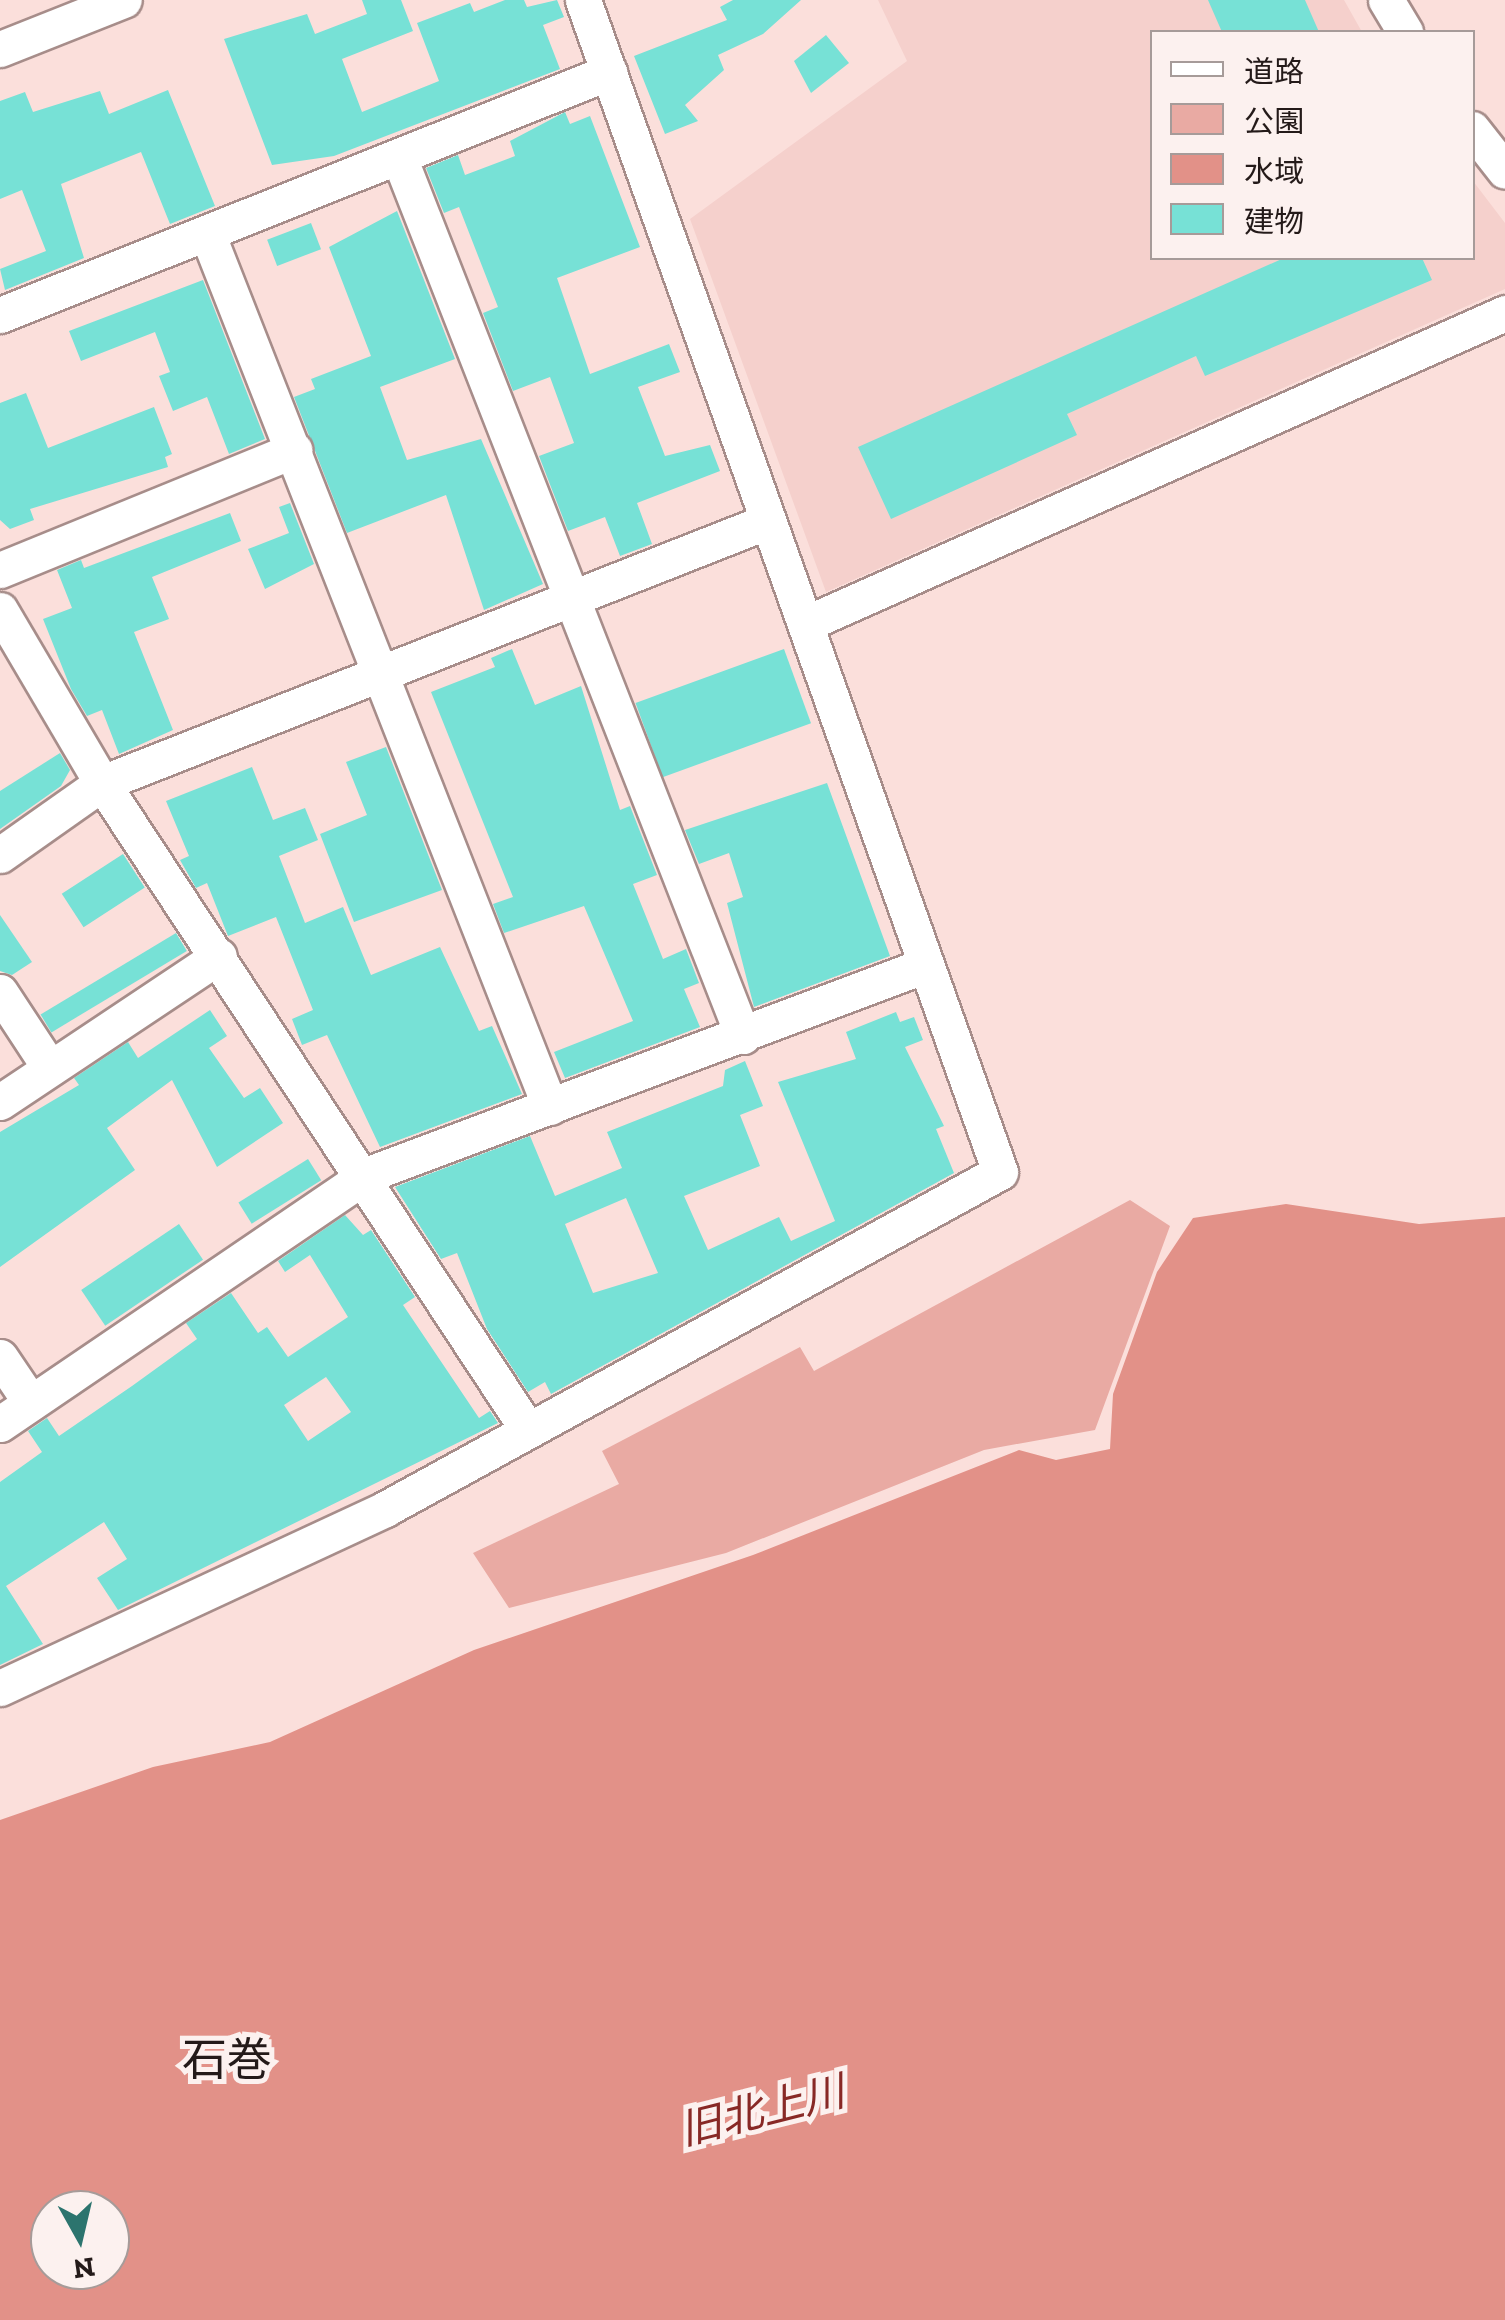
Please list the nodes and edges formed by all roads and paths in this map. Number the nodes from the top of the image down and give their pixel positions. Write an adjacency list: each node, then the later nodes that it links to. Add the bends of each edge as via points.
1 (124, 0): 5 (street)
2 (583, 0): 6 (street)
3 (1386, 0): 4 (street)
4 (1404, 30)
5 (0, 48)
6 (608, 72): 8 (street); 14 (street)
7 (1475, 132): 9 (street)
8 (399, 157): 10 (street); 16 (street)
9 (1505, 172)
10 (206, 232): 12 (street); 13 (street)
11 (1505, 314): 18 (street)
12 (0, 315)
13 (294, 450): 15 (street); 19 (street)
14 (768, 521): 16 (street); 18 (street)
15 (0, 570)
16 (570, 598): 19 (street); 25 (street)
17 (0, 610): 20 (street)
18 (805, 624): 23 (street)
19 (382, 670): 20 (street); 28 (street)
20 (102, 783): 21 (street); 22 (street)
21 (0, 856)
22 (219, 956): 26 (street); 29 (street)
23 (923, 966): 25 (street); 33 (street, via 1000,1172)
24 (0, 992): 26 (street)
25 (742, 1036): 28 (street)
26 (50, 1068): 27 (street)
27 (0, 1102)
28 (550, 1108): 29 (street)
29 (366, 1175): 31 (street); 33 (street)
30 (0, 1357): 31 (street)
31 (31, 1403): 32 (street)
32 (0, 1424)
33 (528, 1430): 34 (street, via 229,1587)
34 (0, 1688)

